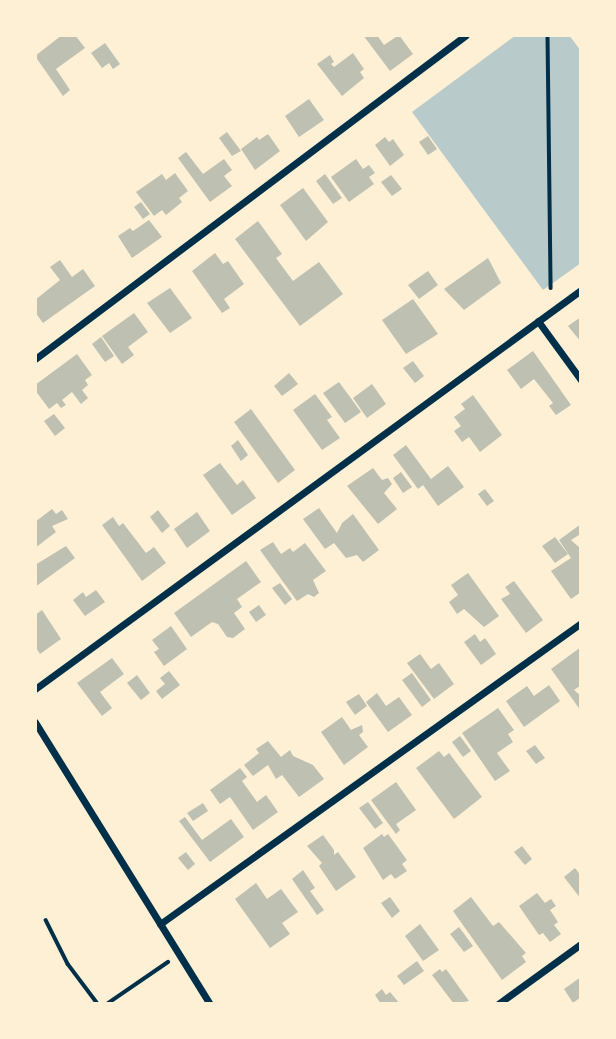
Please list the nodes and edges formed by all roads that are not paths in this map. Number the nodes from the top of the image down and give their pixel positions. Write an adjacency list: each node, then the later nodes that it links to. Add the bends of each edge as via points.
1 (466, 35): 4 (street)
2 (581, 290): 3 (street)
3 (538, 321): 5 (street); 7 (street)
4 (35, 359)
5 (581, 380)
6 (581, 623): 9 (street)
7 (35, 689)
8 (35, 722): 9 (street)
9 (160, 924): 11 (street)
10 (581, 944): 12 (street)
11 (210, 1004)
12 (498, 1004)

